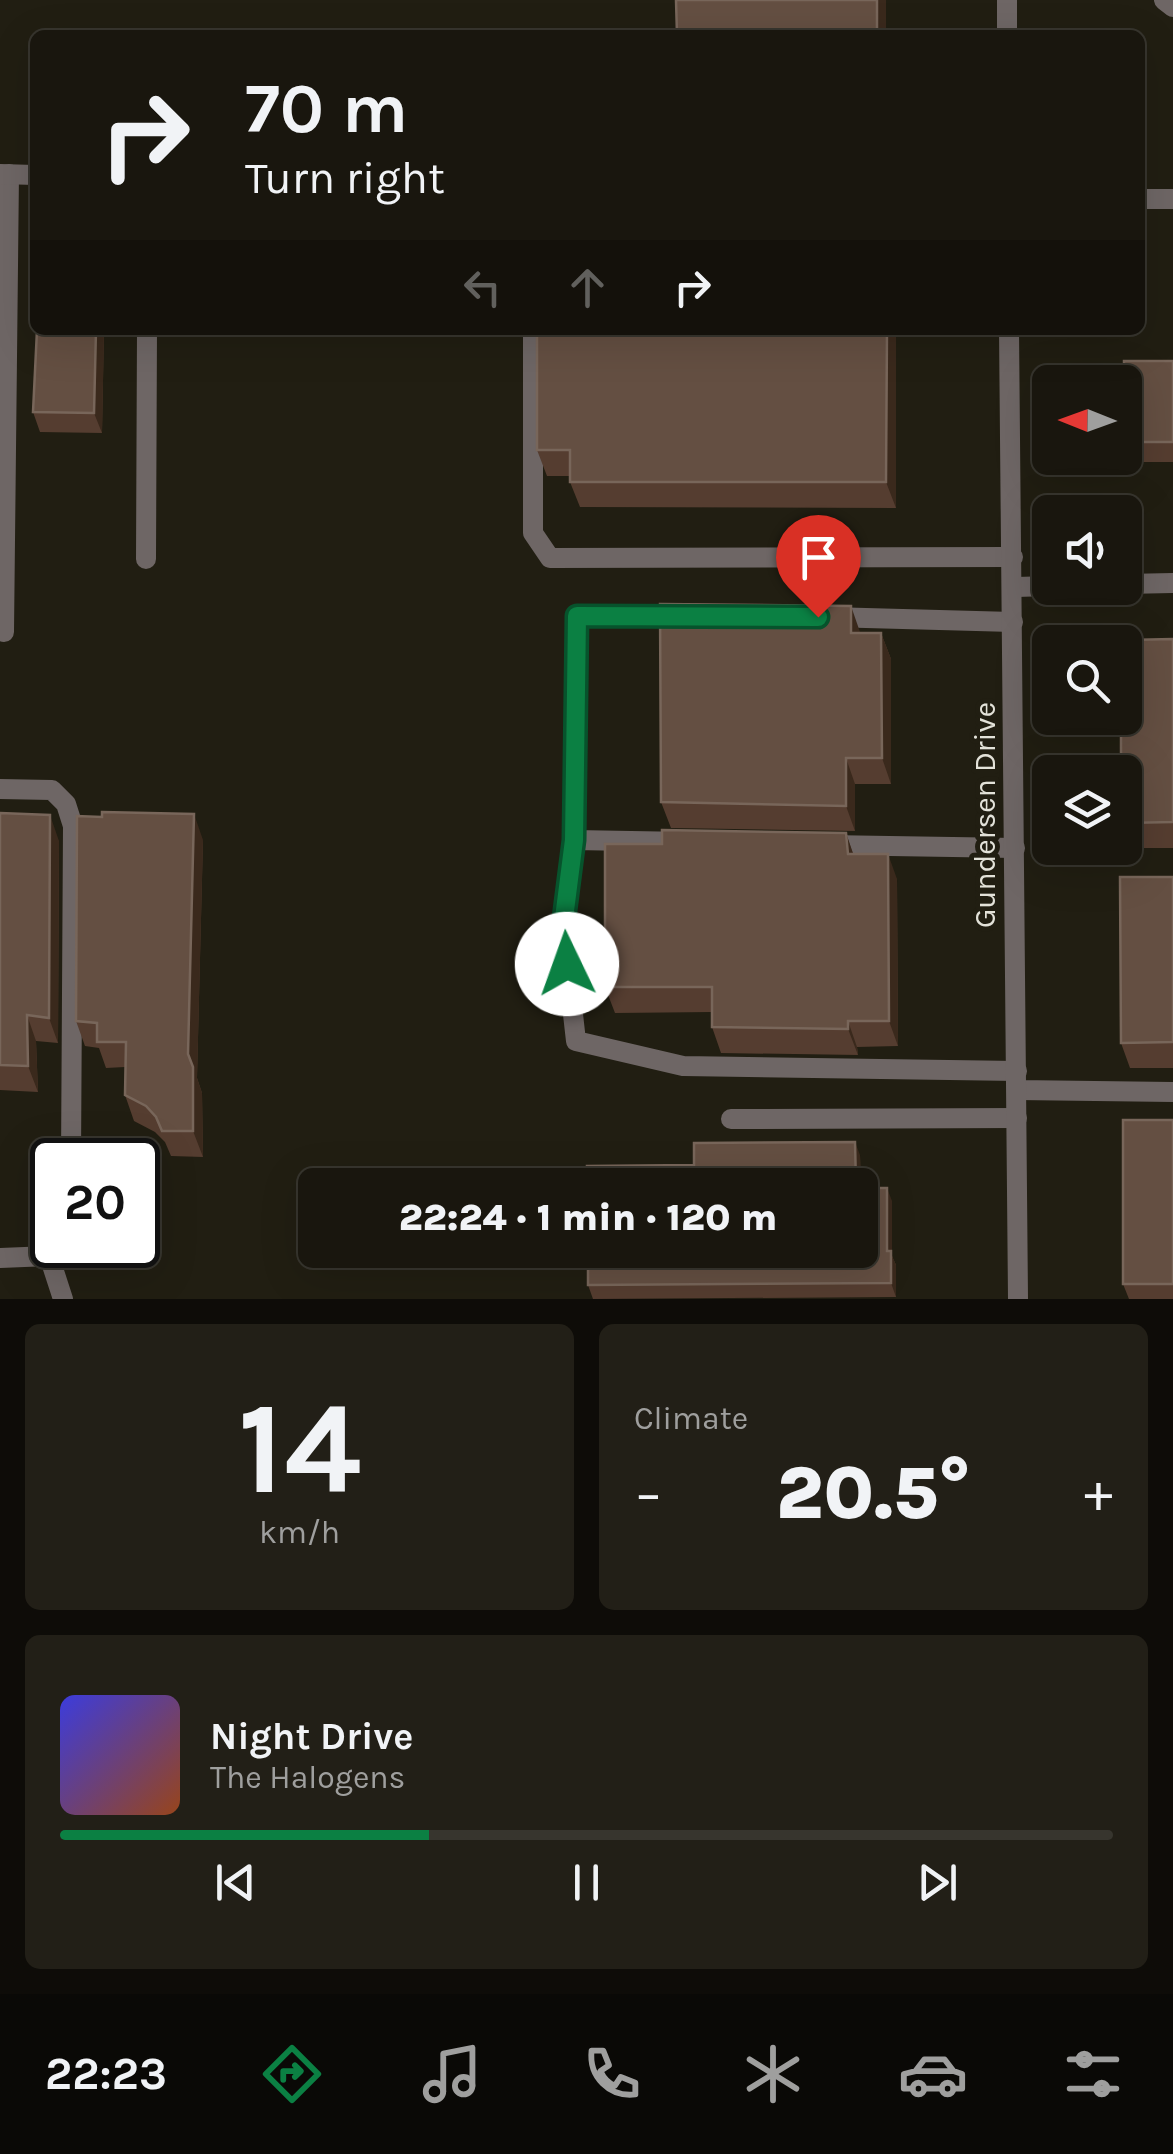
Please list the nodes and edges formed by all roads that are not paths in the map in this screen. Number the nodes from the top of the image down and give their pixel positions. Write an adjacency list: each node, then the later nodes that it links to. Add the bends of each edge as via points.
1 (1007, 0): 4 (street)
2 (1164, 0): 3 (street)
3 (1173, 6)
4 (1007, 30)
5 (4, 174): 6 (street); 21 (street)
6 (30, 175)
7 (1145, 198): 8 (street)
8 (1173, 199)
9 (147, 335): 13 (street)
10 (532, 335): 12 (street, via 533,533 550,558)
11 (1009, 335): 12 (street, Gundersen Drive)
12 (1014, 557): 17 (street, Gundersen Drive)
13 (146, 559)
14 (1173, 583): 15 (street)
15 (1142, 584)
16 (1032, 586): 17 (street)
17 (1014, 587): 20 (street, Gundersen Drive)
18 (707, 616): 23 (street, via 577,616)
19 (799, 617): 20 (street)
20 (1014, 622): 26 (street, Gundersen Drive)
21 (4, 632)
22 (0, 789): 31 (street, via 52,790 66,804 73,826)
23 (574, 840): 24 (street); 27 (street, via 563,926 576,1041 683,1066)
24 (706, 842)
25 (800, 844): 26 (street)
26 (1016, 848): 27 (street, Gundersen Drive)
27 (1017, 1081): 28 (street); 29 (street, Gundersen Drive)
28 (1173, 1092)
29 (1017, 1118): 30 (street); 36 (street, Gundersen Drive)
30 (732, 1119)
31 (72, 1138)
32 (30, 1254): 33 (street)
33 (0, 1258)
34 (55, 1268): 35 (street)
35 (62, 1299)
36 (1018, 1299)

